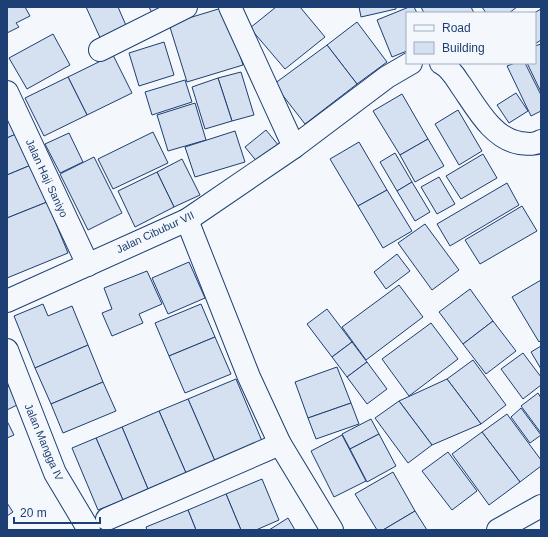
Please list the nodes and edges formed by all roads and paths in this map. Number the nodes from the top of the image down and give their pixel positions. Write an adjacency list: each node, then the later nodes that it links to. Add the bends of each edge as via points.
1 (186, 7): 3 (street)
2 (230, 7): 7 (street)
3 (100, 50)
4 (409, 64): 7 (street, Jalan Cibubur VII, via 387,77)
5 (442, 64): 8 (street, via 453,73 489,124 502,136 514,142)
6 (7, 92): 10 (street, Jalan Haji Saniyo)
7 (294, 147): 9 (street, Jalan Cibubur VII)
8 (539, 147)
9 (187, 220): 10 (street, Jalan Cibubur VII); 13 (street, via 249,377)
10 (88, 265): 11 (street, Jalan Cibubur VII)
11 (7, 301)
12 (7, 350): 15 (street, Jalan Mangga IV, via 55,473)
13 (280, 444): 15 (street); 16 (street)
14 (541, 506): 17 (street)
15 (98, 524)
16 (332, 530)
17 (498, 530)

